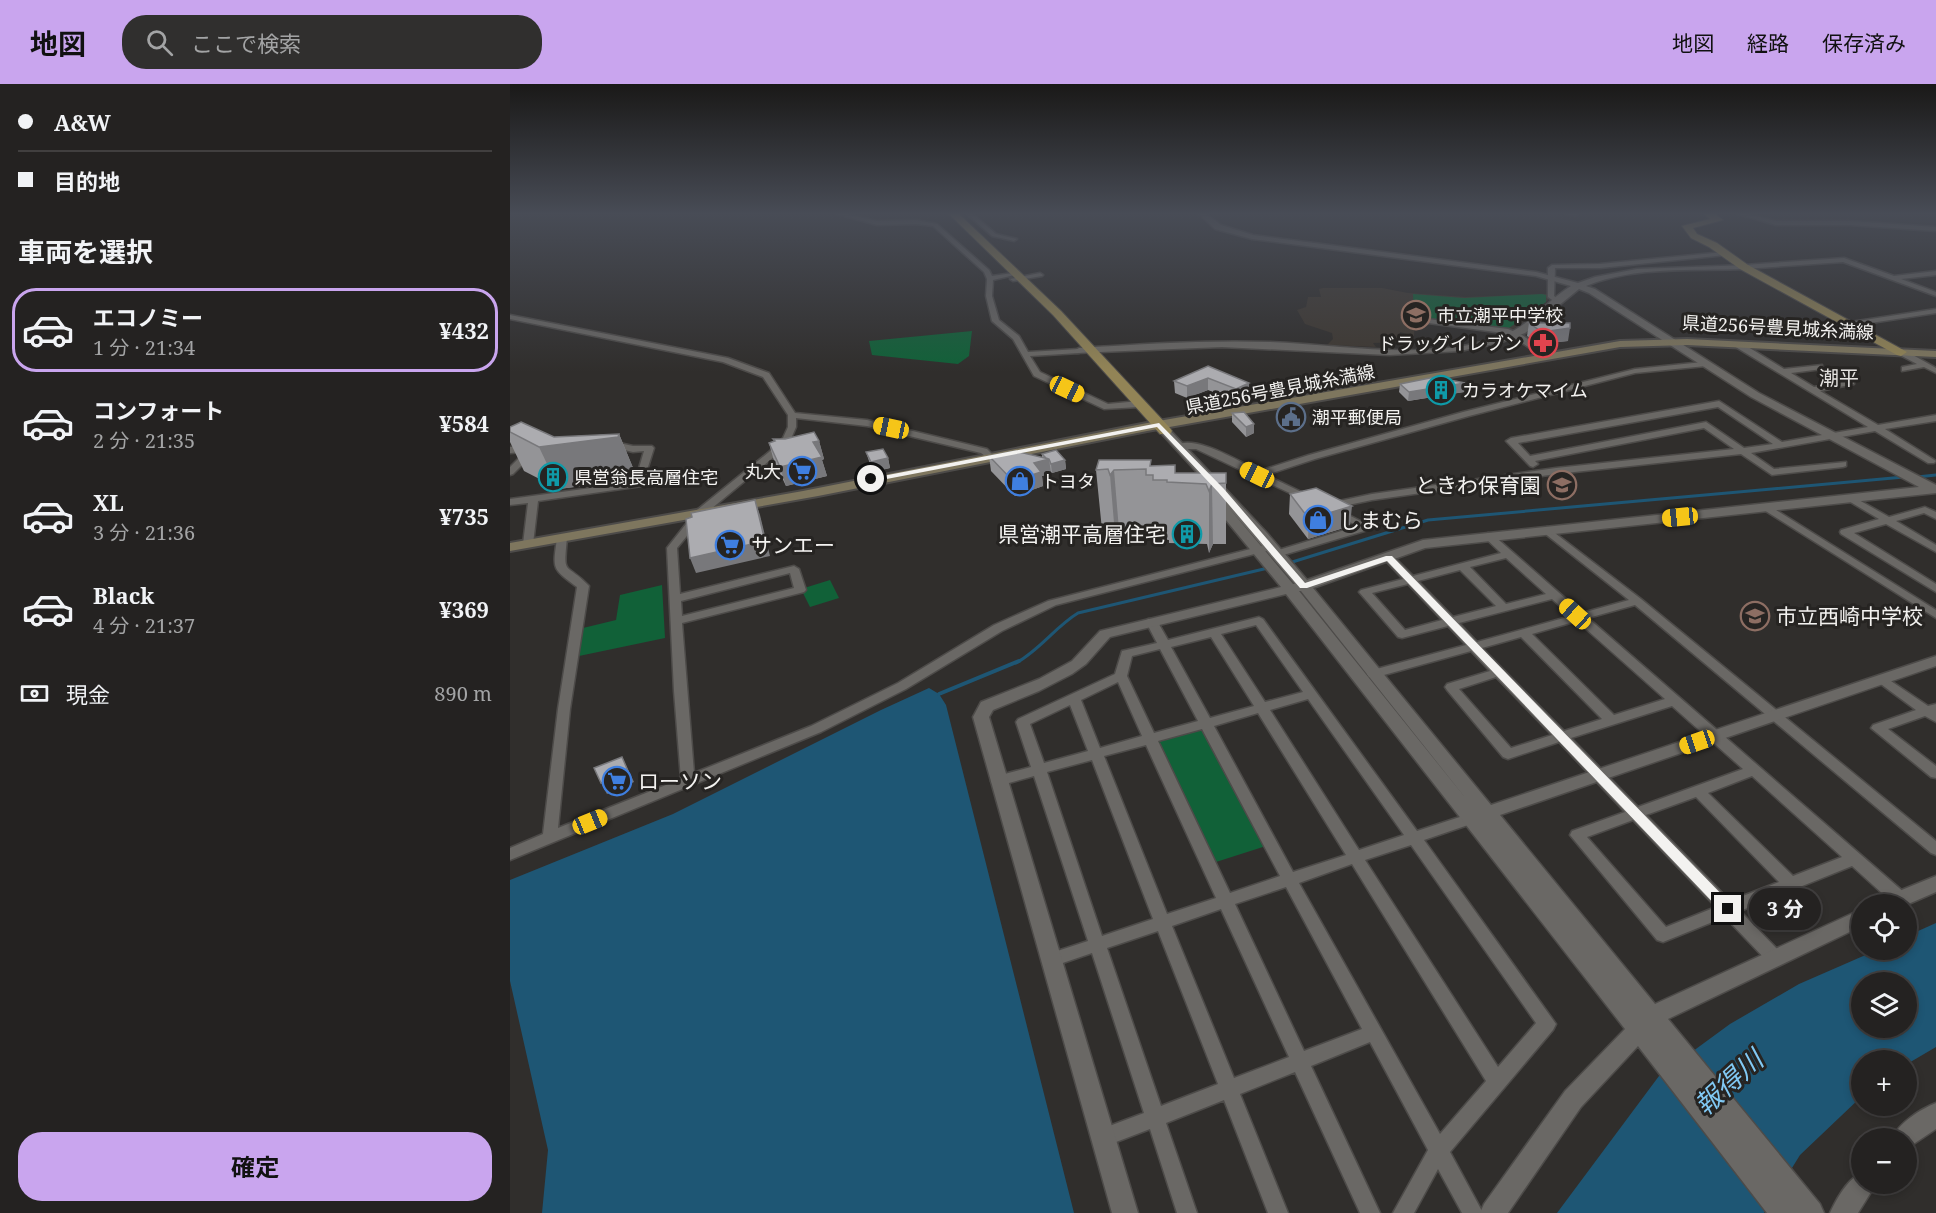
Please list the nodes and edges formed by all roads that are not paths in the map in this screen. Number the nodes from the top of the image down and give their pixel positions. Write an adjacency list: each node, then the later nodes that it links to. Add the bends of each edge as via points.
1 (981, 267): 14 (street)
2 (1005, 267): 11 (main road)
3 (1006, 267): 11 (main road)
4 (1470, 267): 12 (street)
5 (1555, 267): 12 (street, via 1551,268)
6 (1744, 267): 7 (street); 15 (street, via 1626,274); 21 (main road)
7 (1748, 267)
8 (1862, 267): 13 (street)
9 (1936, 273): 13 (street)
10 (1040, 275): 11 (street)
11 (1015, 276): 14 (street); 25 (main road)
12 (1551, 278): 15 (street); 17 (street, via 1551,297)
13 (1893, 278): 16 (street)
14 (990, 279): 27 (street, via 989,296 996,321 1016,338)
15 (1578, 286): 17 (street); 23 (street, via 1600,296)
16 (1936, 294)
17 (1557, 302): 22 (street)
18 (1936, 311): 21 (street)
19 (510, 317): 40 (street, via 725,360 766,375)
20 (1406, 318): 22 (street)
21 (1851, 324): 26 (main road)
22 (1514, 334): 25 (street, via 1481,345 1420,352 1241,344); 29 (street)
23 (1669, 342): 24 (main road, 県道256号豊見城糸満線); 29 (main road, 県道256号豊見城糸満線, via 1620,344); 30 (street)
24 (1737, 344): 26 (main road, 県道256号豊見城糸満線); 35 (street)
25 (1085, 351): 27 (street); 38 (main road)
26 (1901, 352): 28 (main road, 県道256号豊見城糸満線); 31 (street)
27 (1026, 354): 38 (street, via 1037,374 1047,380 1107,408)
28 (1936, 354)
29 (1550, 357): 43 (main road, 県道256号豊見城糸満線)
30 (1703, 364): 45 (street); 59 (street, via 1635,371 1466,414)
31 (1924, 365): 33 (street); 34 (street)
32 (1819, 367): 35 (street)
33 (1905, 369)
34 (1936, 371)
35 (1782, 372): 37 (street)
36 (1851, 382): 37 (street)
37 (1812, 390): 44 (street)
38 (1133, 405): 43 (main road)
39 (1684, 410): 42 (street); 47 (street, via 1719,404); 53 (street, via 1511,441)
40 (792, 415): 51 (street, via 879,425 984,451); 67 (street, via 792,427 780,447)
41 (1936, 418): 44 (street)
42 (1706, 425): 49 (street); 53 (street)
43 (1156, 429): 48 (street); 51 (main road, 県道256号豊見城糸満線); 61 (main road, 県道256号豊見城糸満線, via 996,462); 76 (street)
44 (1878, 429): 45 (street); 55 (street)
45 (1831, 436): 47 (street); 60 (street)
46 (607, 444): 63 (street, via 649,448 639,484)
47 (1781, 445): 49 (street)
48 (1180, 446): 52 (street, via 1198,446); 54 (street)
49 (1741, 449): 56 (street, via 1773,472); 58 (street)
50 (510, 450): 57 (street, via 531,449)
51 (988, 456): 61 (main road, 県道256号豊見城糸満線)
52 (1218, 456): 54 (street); 59 (street)
53 (1529, 459): 58 (street)
54 (1194, 460): 76 (street)
55 (1931, 461)
56 (1843, 464)
57 (510, 471)
58 (1542, 473): 65 (street)
59 (1257, 475): 65 (street)
60 (1934, 490): 62 (street)
61 (808, 493): 67 (main road, 県道256号豊見城糸満線)
62 (1850, 498): 66 (street); 69 (street)
63 (534, 499): 64 (street); 73 (street, via 528,510)
64 (510, 502)
65 (1325, 506): 76 (street, via 1367,527)
66 (1768, 508): 70 (street); 81 (street)
67 (701, 512): 72 (main road, 県道256号豊見城糸満線); 86 (street, via 672,548)
68 (1936, 516): 69 (street, via 1925,510)
69 (1888, 521): 75 (street); 80 (street, via 1845,532)
70 (1547, 530): 71 (street); 87 (street)
71 (1488, 536): 77 (street); 78 (street, via 1423,544)
72 (562, 538): 73 (main road, 県道256号豊見城糸満線); 124 (street, via 562,571 584,586 564,709)
73 (528, 544): 74 (main road, 県道256号豊見城糸満線)
74 (510, 548)
75 (1936, 549)
76 (1270, 553): 83 (street); 120 (street, via 1052,603 998,628 902,686 816,729)
77 (1508, 554): 79 (street); 85 (street)
78 (1389, 558): 82 (street); 83 (street)
79 (1462, 566): 82 (street); 88 (street)
80 (1904, 569): 81 (street); 84 (street)
81 (1876, 577): 89 (street)
82 (1409, 579): 93 (street); 93 (street, via 1365,592 1402,634)
83 (1291, 582): 92 (street); 100 (street); 123 (street)
84 (1936, 589)
85 (1554, 595): 88 (street); 90 (street)
86 (675, 599): 91 (street); 91 (street, via 794,569 800,590)
87 (1637, 601): 90 (street); 108 (street)
88 (1503, 607): 93 (street)
89 (1936, 615)
90 (1580, 617): 95 (street); 105 (street)
91 (677, 621): 120 (street)
92 (1152, 622): 96 (street); 119 (street, via 1105,634 1063,673 987,706 981,717)
93 (1450, 622): 97 (street)
94 (1214, 632): 96 (street); 103 (street, via 1259,621); 106 (street)
95 (1523, 632): 97 (street); 109 (street)
96 (1165, 645): 101 (street, via 1126,654); 110 (street)
97 (1474, 646): 99 (street); 100 (street)
98 (1936, 661): 102 (street)
99 (1499, 672): 112 (street); 112 (street, via 1451,687 1508,754)
100 (1373, 674): 123 (street)
101 (1121, 676): 104 (street); 113 (street)
102 (1882, 680): 107 (street); 108 (street)
103 (1311, 694): 106 (street); 125 (street)
104 (1074, 698): 114 (street); 115 (street, via 1023,722)
105 (1673, 701): 109 (street); 111 (street)
106 (1262, 708): 110 (street); 128 (street)
107 (1933, 712): 117 (street, via 1878,728)
108 (1775, 716): 111 (street); 126 (street)
109 (1612, 721): 112 (street)
110 (1206, 723): 113 (street); 130 (street)
111 (1716, 735): 116 (street); 118 (street)
112 (1562, 737): 118 (street)
113 (1151, 738): 114 (street); 135 (street)
114 (1096, 754): 115 (street); 137 (street)
115 (1039, 770): 119 (street); 139 (street)
116 (1755, 770): 121 (street); 129 (street)
117 (1936, 773)
118 (1599, 775): 122 (street); 123 (street)
119 (998, 781): 141 (street)
120 (688, 782): 124 (street)
121 (1699, 792): 122 (street); 131 (street)
122 (1635, 813): 136 (street); 136 (street, via 1577,836 1663,935)
123 (1478, 816): 125 (street); 142 (street)
124 (550, 838): 127 (street)
125 (1414, 838): 128 (street); 146 (street, via 1547,1024)
126 (1936, 849)
127 (510, 854)
128 (1355, 857): 130 (street); 146 (street)
129 (1855, 858): 131 (street); 133 (street)
130 (1289, 879): 135 (street); 143 (street)
131 (1791, 884): 136 (street)
132 (1936, 884): 134 (street)
133 (1888, 894)
134 (1913, 894)
135 (1227, 901): 137 (street); 145 (street)
136 (1728, 909): 140 (street)
137 (1164, 922): 139 (street); 147 (street)
138 (1851, 922): 140 (street)
139 (1098, 944): 141 (street); 148 (street)
140 (1774, 957): 142 (street)
141 (1051, 960): 151 (street)
142 (1645, 1023): 144 (street); 161 (street, via 1573,1099)
143 (1373, 1033): 145 (street); 152 (street)
144 (1666, 1050): 154 (street); 162 (street)
145 (1300, 1061): 147 (street); 158 (street)
146 (1497, 1082): 152 (street)
147 (1229, 1089): 148 (street); 157 (street)
148 (1156, 1118): 151 (street); 156 (street)
149 (1933, 1121): 150 (street)
150 (1917, 1131)
151 (1103, 1138): 155 (street)
152 (1438, 1151): 159 (street); 160 (street)
153 (1857, 1194): 163 (street)
154 (1811, 1212)
155 (1125, 1213)
156 (1187, 1213)
157 (1278, 1213)
158 (1370, 1213)
159 (1403, 1213)
160 (1473, 1213)
161 (1493, 1213)
162 (1783, 1213)
163 (1843, 1213)

